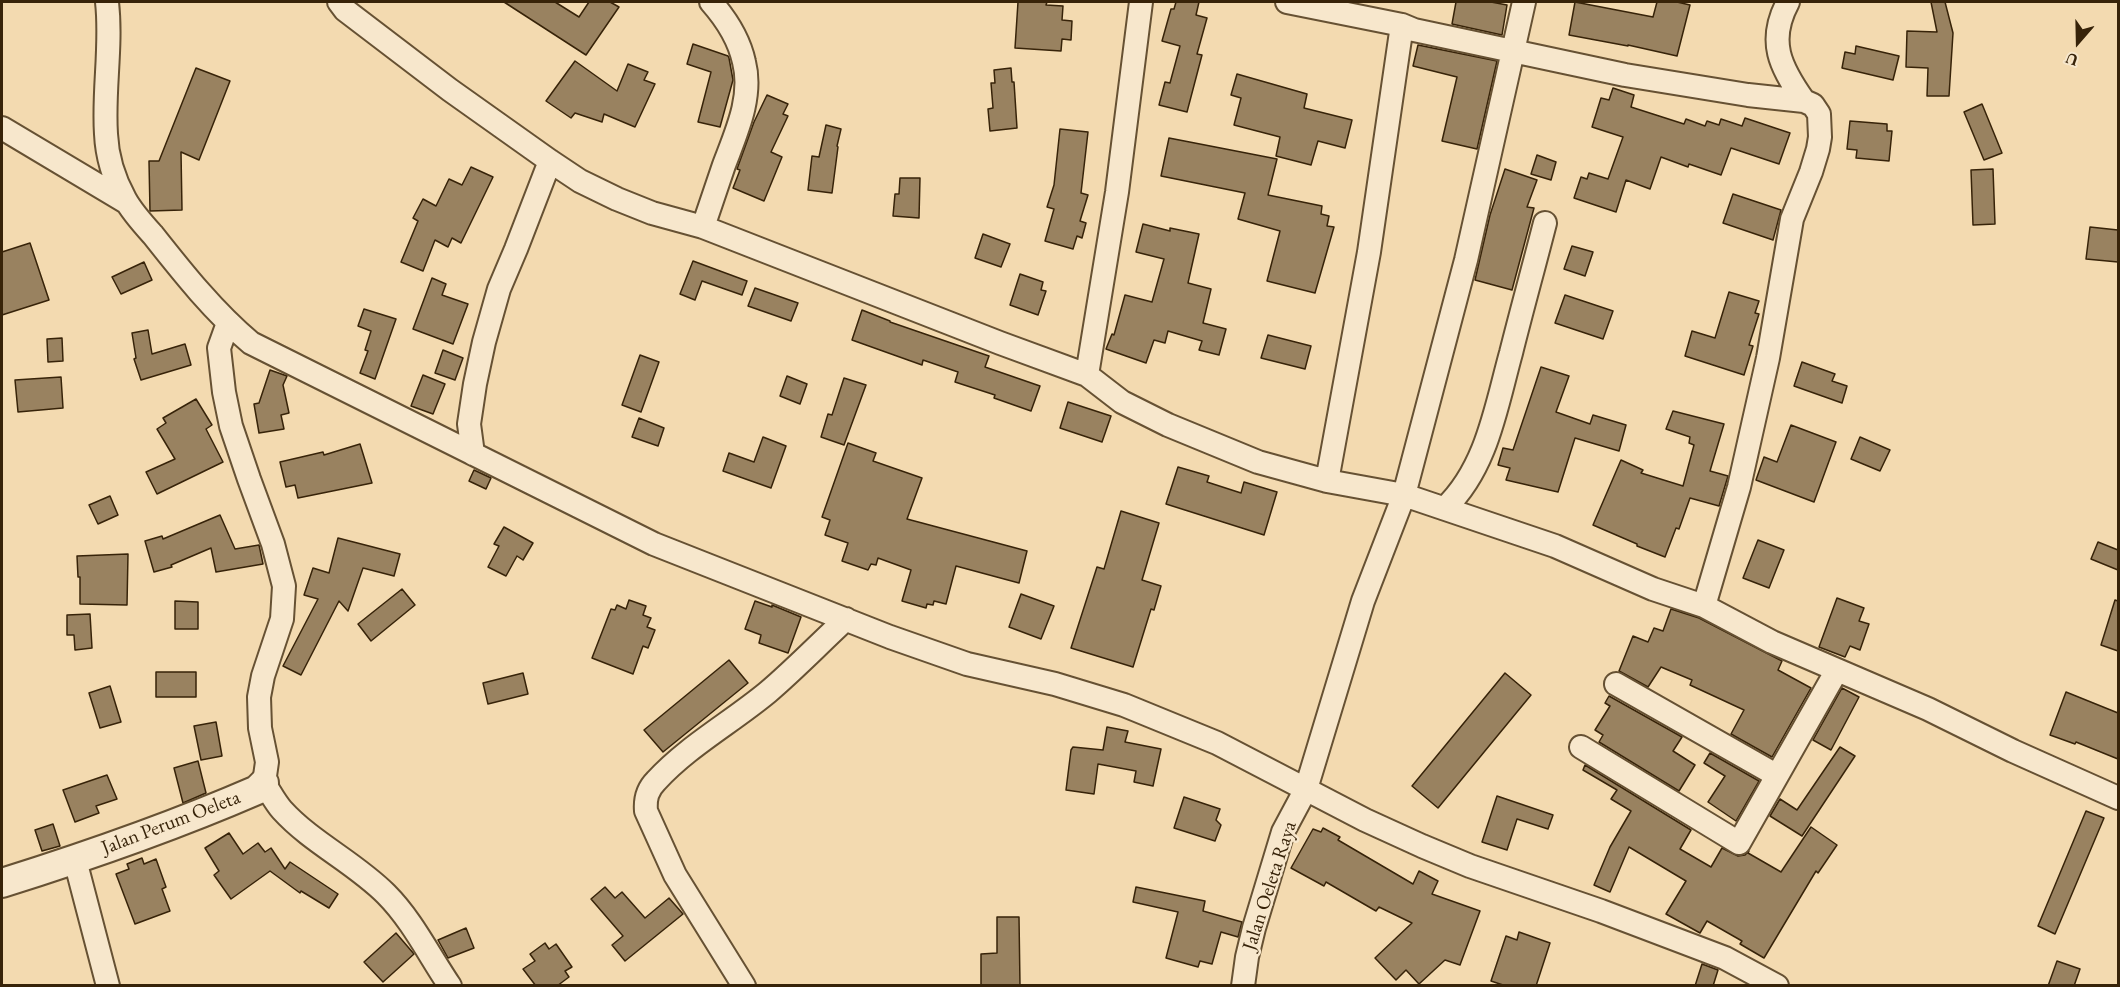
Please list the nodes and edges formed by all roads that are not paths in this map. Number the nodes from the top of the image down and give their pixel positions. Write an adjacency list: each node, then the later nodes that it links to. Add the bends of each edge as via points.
1 (107, 2): 13 (street, via 106,133 116,181)
2 (339, 2): 12 (street, via 421,68)
3 (711, 2): 15 (street, via 734,34 747,81 736,134)
4 (1141, 2): 17 (street, via 1118,192)
5 (1287, 2): 8 (street)
6 (1524, 2): 9 (street, Jalan Oeleta Raya)
7 (1788, 2): 10 (street, via 1781,14 1776,48 1788,78)
8 (1402, 25): 9 (street); 19 (street, via 1369,252)
9 (1512, 50): 10 (street, via 1625,75); 20 (street, Jalan Oeleta Raya, via 1466,260)
10 (1804, 101): 22 (street, via 1814,105 1820,114 1818,149 1792,219 1768,358 1739,486)
11 (2, 128): 13 (street)
12 (550, 161): 15 (street, via 617,199); 18 (street, via 499,288 484,342 469,424)
13 (126, 202): 16 (street)
14 (1545, 223): 21 (street, via 1481,454)
15 (703, 227): 17 (street)
16 (228, 323): 18 (street, via 251,343); 28 (street, via 219,348 231,426 284,586 282,619 259,697 267,762)
17 (1087, 375): 19 (street, via 1122,402 1168,424 1258,462)
18 (473, 454): 23 (street, via 654,544)
19 (1327, 481): 20 (street)
20 (1404, 495): 21 (street); 29 (street, Jalan Oeleta Raya, via 1363,601)
21 (1445, 508): 22 (street, via 1555,546 1653,589)
22 (1704, 606): 24 (street)
23 (846, 619): 29 (street, via 967,664 1124,705 1217,743); 35 (street, via 769,691 677,761 648,791 646,811 675,875)
24 (1837, 670): 27 (street); 30 (street)
25 (1616, 684): 27 (street)
26 (1581, 747): 27 (street, via 1739,843)
27 (1776, 775)
28 (264, 783): 31 (street, Jalan Perum Oeleta, via 242,797); 34 (street, via 295,823 387,895)
29 (1306, 789): 36 (street, Jalan Oeleta Raya, via 1284,832 1254,928); 37 (street, via 1422,846 1725,958)
30 (2118, 798)
31 (75, 860): 32 (street, Jalan Perum Oeleta); 33 (street)
32 (2, 883)
33 (108, 986)
34 (450, 986)
35 (744, 986)
36 (1244, 986)
37 (1777, 986)

